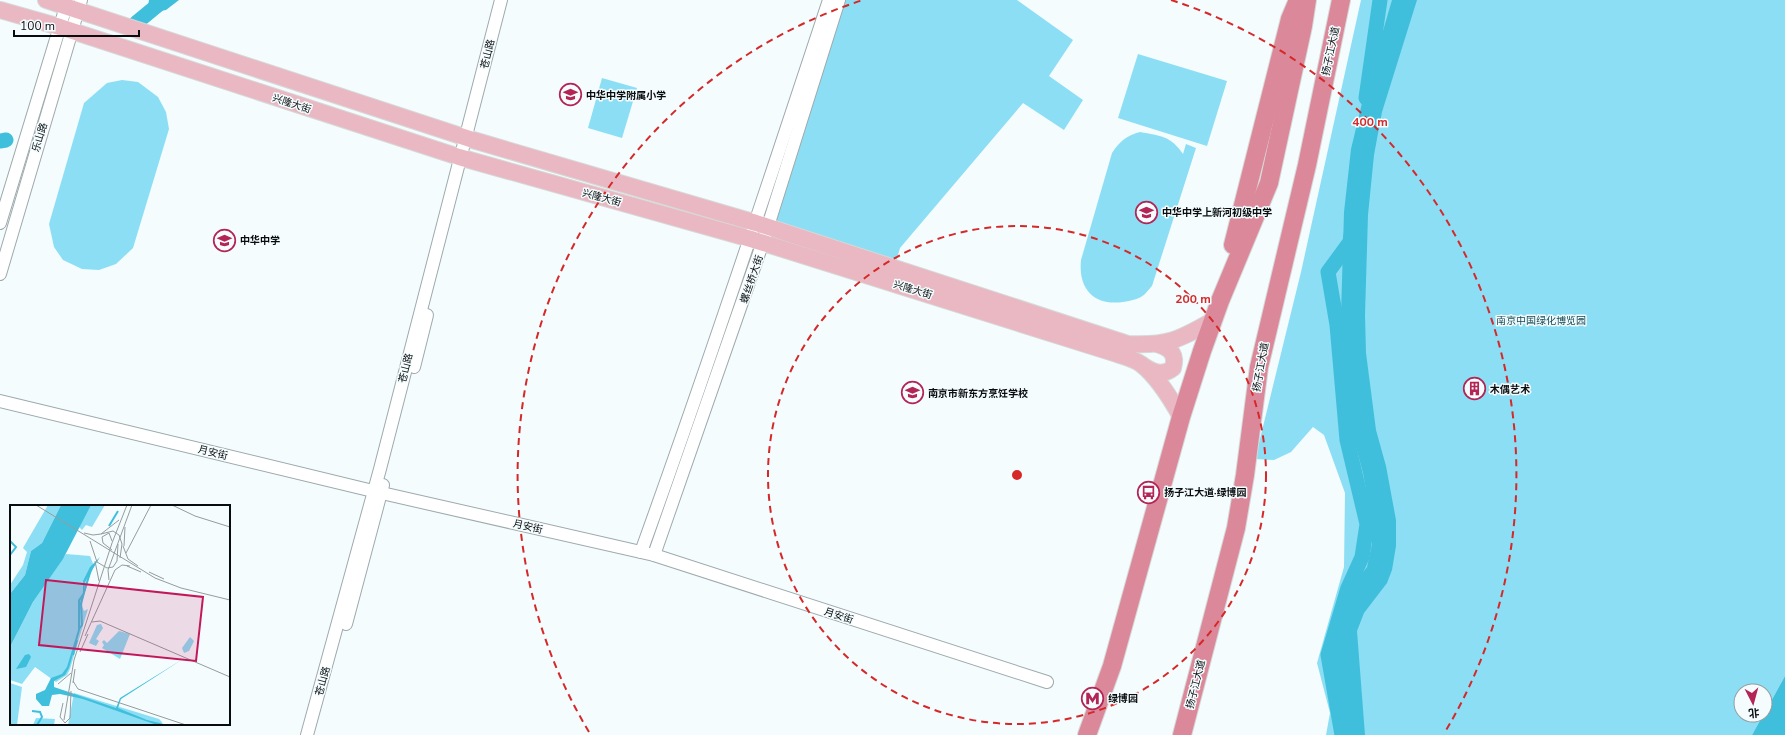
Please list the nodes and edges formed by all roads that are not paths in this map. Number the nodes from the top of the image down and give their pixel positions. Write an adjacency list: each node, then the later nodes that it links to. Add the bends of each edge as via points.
1 (46, 0): 9 (main road, 兴隆大街)
2 (501, 0): 12 (street, 苍山路)
3 (509, 0): 12 (street, 苍山路)
4 (829, 0): 15 (street, 螺丝桥大街)
5 (839, 0): 15 (street, 螺丝桥大街)
6 (1298, 0): 17 (highway, via 1288,26)
7 (1307, 0): 17 (highway, via 1304,26 1269,183)
8 (1341, 0): 26 (highway, 扬子江大道, via 1307,165 1259,367 1236,528)
9 (73, 4): 11 (street, 乐山路); 12 (main road, 兴隆大街)
10 (0, 10): 11 (main road, 兴隆大街)
11 (65, 29): 13 (main road, 兴隆大街); 14 (street, 乐山路); 16 (street, 乐山路)
12 (469, 138): 13 (street, 苍山路); 15 (main road, 兴隆大街)
13 (464, 158): 15 (main road, 兴隆大街); 23 (street, 苍山路)
14 (0, 222)
15 (759, 233): 19 (main road, 兴隆大街, via 1128,344); 20 (main road, 兴隆大街); 24 (street, 螺丝桥大街); 25 (street, 螺丝桥大街)
16 (0, 274)
17 (1220, 301): 18 (highway)
18 (1212, 321): 19 (main road, 兴隆大街, via 1169,343); 22 (highway)
19 (1157, 344): 20 (main road, via 1172,351 1173,368 1159,374)
20 (1140, 364): 22 (main road, 兴隆大街, via 1171,399)
21 (0, 401): 23 (street, 月安街)
22 (1180, 418): 30 (highway, via 1107,682)
23 (377, 492): 24 (street, 月安街); 28 (street, 苍山路); 29 (street, 苍山路)
24 (641, 552): 25 (street, 月安街)
25 (654, 555): 27 (street, 月安街)
26 (1197, 678): 31 (highway, 扬子江大道); 32 (highway)
27 (1047, 682)
28 (307, 735)
29 (316, 735)
30 (1087, 735)
31 (1182, 735)
32 (1193, 735)

